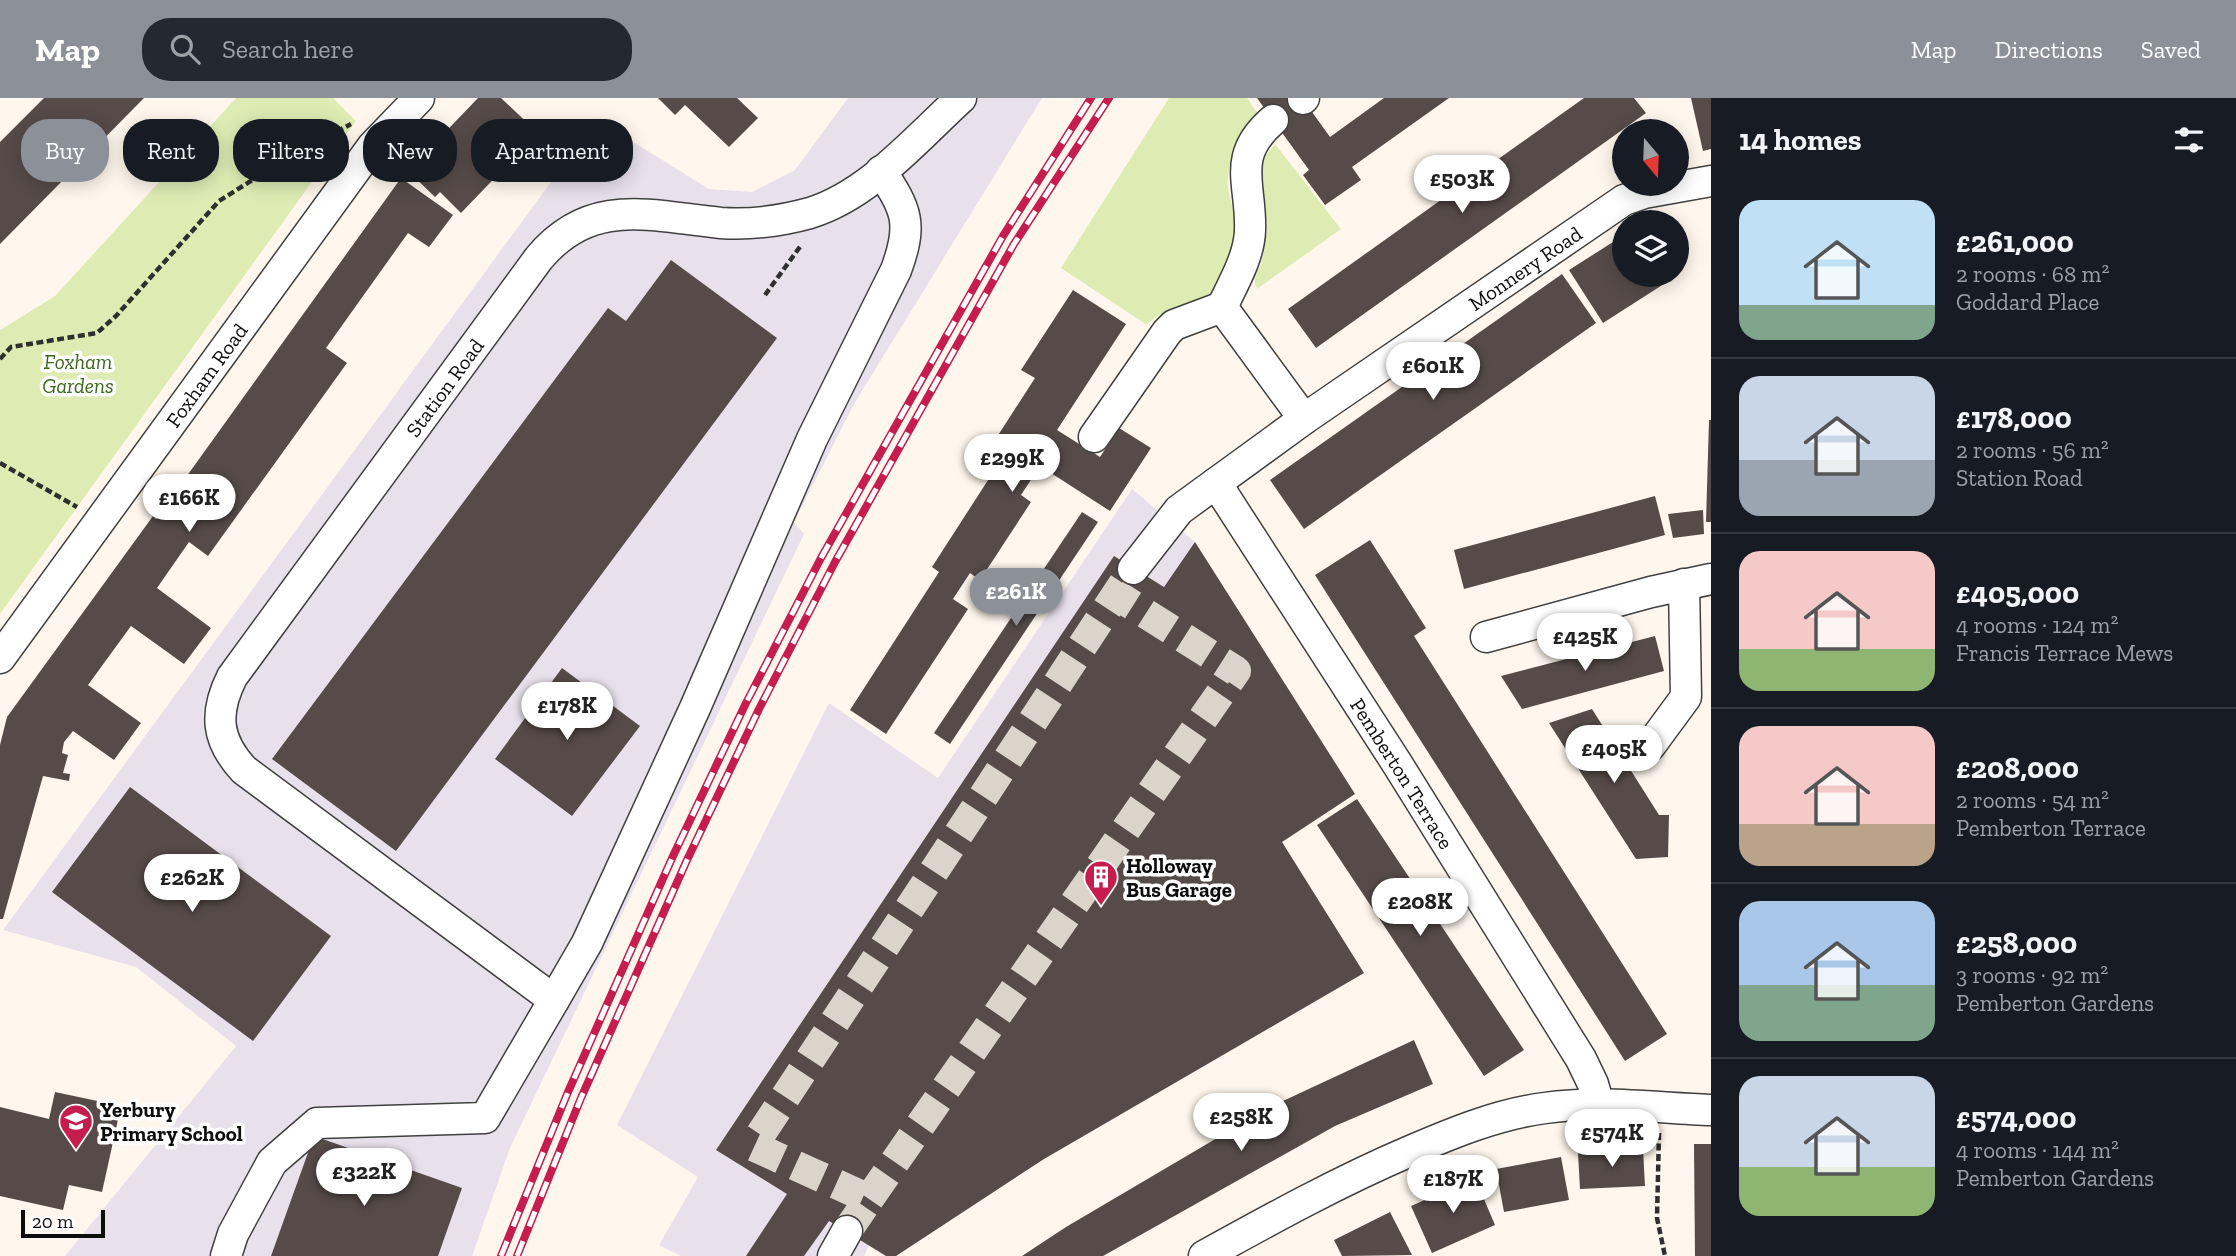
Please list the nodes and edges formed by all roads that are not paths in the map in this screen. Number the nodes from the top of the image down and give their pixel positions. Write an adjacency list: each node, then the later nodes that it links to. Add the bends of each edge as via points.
1 (419, 98): 13 (street, Foxham Road, via 377,140)
2 (961, 98): 4 (street, Station Road)
3 (1273, 120): 6 (street, via 1259,132 1248,152 1250,233 1239,272)
4 (881, 171): 15 (street, via 899,198 906,223 896,270 811,439 587,943); 15 (street, Station Road, via 830,206 790,218 745,224 622,213 562,234 539,258 232,677 222,704 220,731 234,760)
5 (1711, 181): 7 (street, Monnery Road, via 1624,200)
6 (1222, 307): 7 (street); 8 (street, via 1167,332)
7 (1304, 419): 9 (street, Monnery Road)
8 (1094, 437)
9 (1216, 483): 10 (street, Monnery Road, via 1179,510); 16 (street, Pemberton Terrace, via 1581,1059)
10 (1133, 569)
11 (1697, 582): 12 (street); 14 (street, via 1686,697)
12 (1486, 636)
13 (0, 658)
14 (1650, 746)
15 (554, 1000): 18 (street, via 485,1118 317,1123 272,1162)
16 (1598, 1105): 17 (street); 19 (street, via 1511,1114 1443,1137 1295,1205)
17 (1711, 1110)
18 (226, 1256)
19 (1204, 1256)

